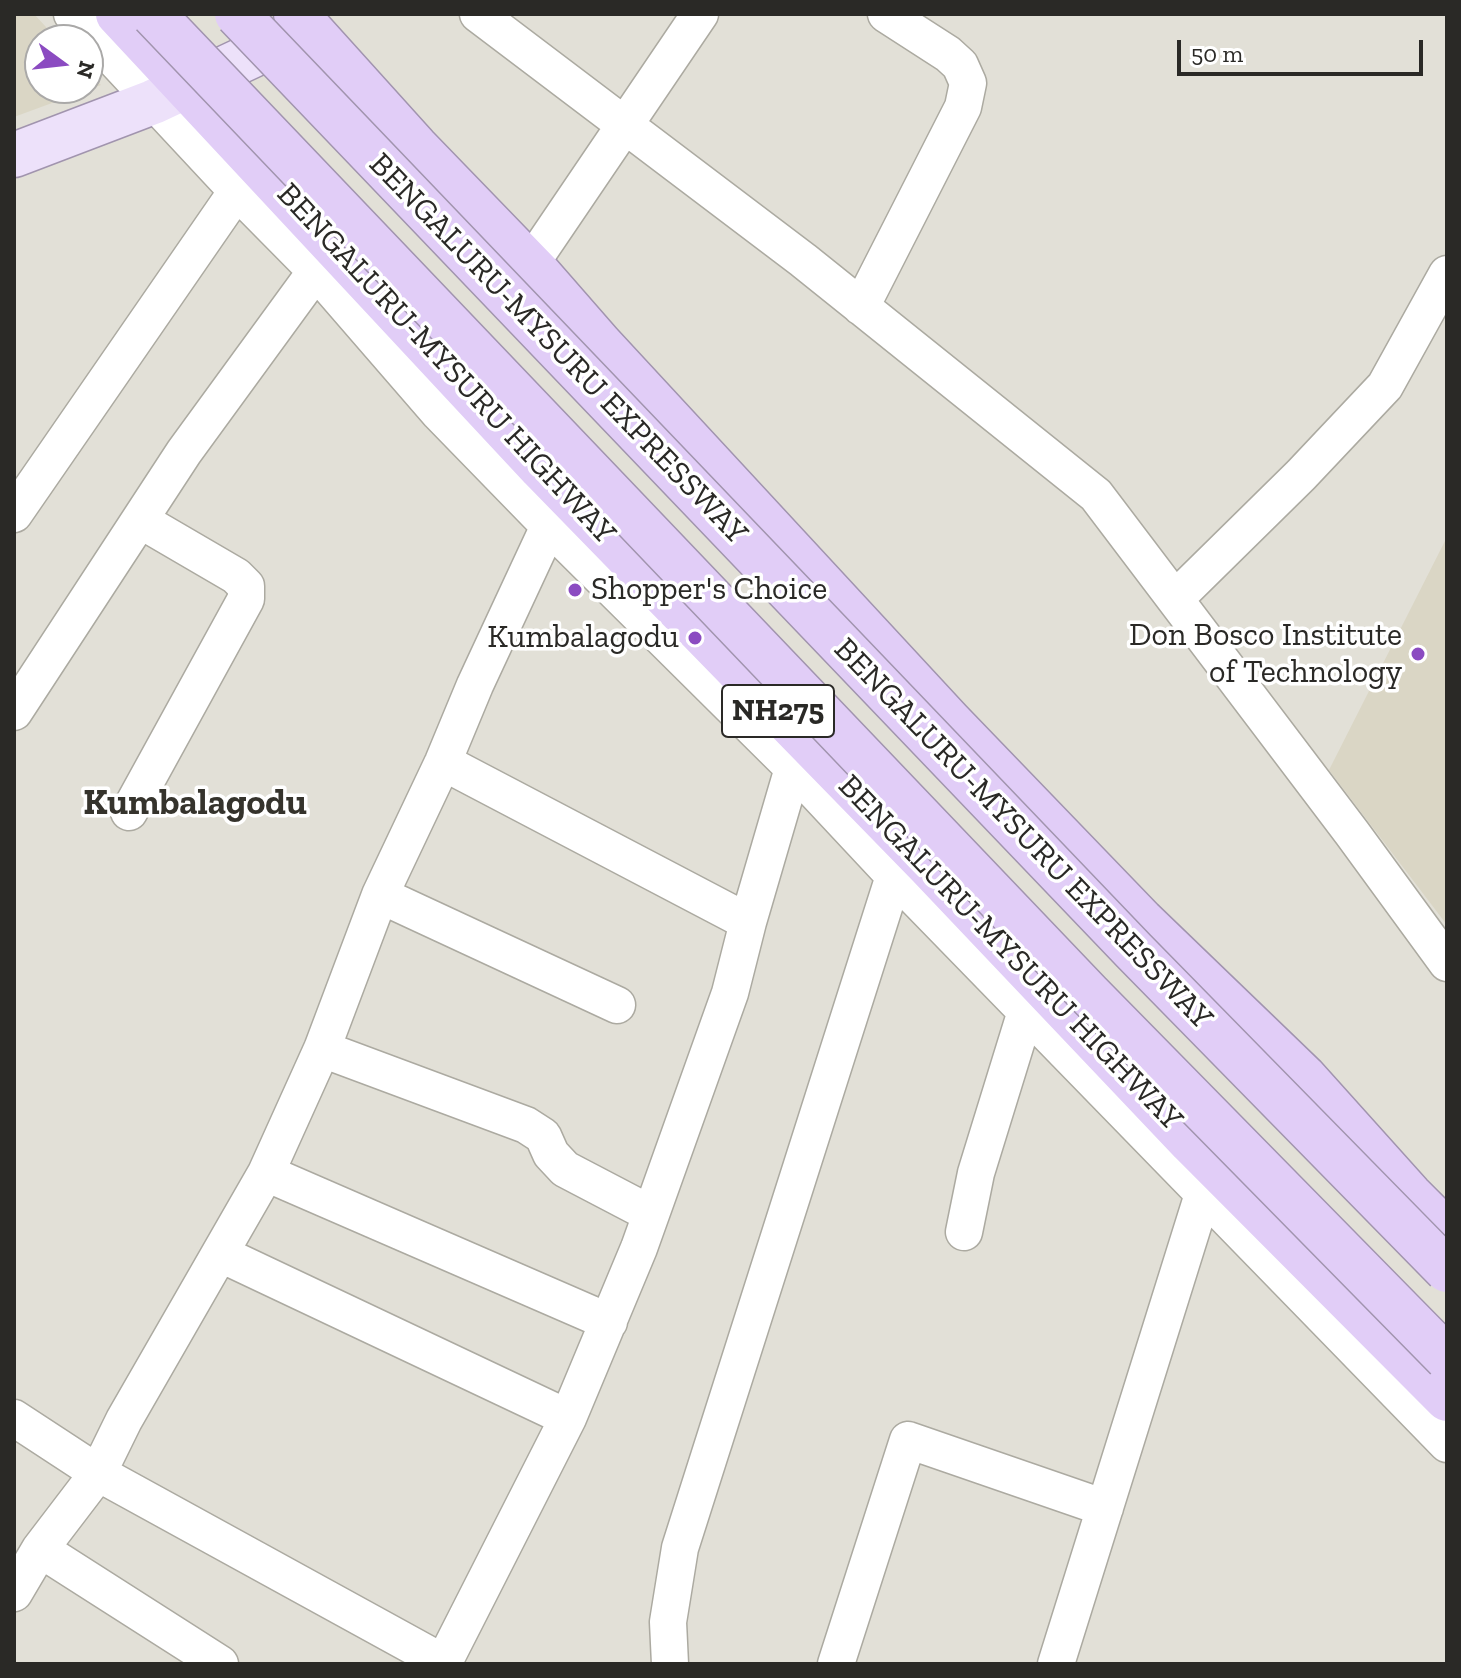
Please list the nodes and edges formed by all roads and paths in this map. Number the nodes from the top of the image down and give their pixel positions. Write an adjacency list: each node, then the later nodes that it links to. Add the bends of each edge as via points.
1 (72, 14): 9 (street, NH275)
2 (118, 14): 9 (highway, BENGALURU-MYSURU HIGHWAY / NH275)
3 (153, 14): 41 (highway, NH275, bridge, via 1089,994)
4 (237, 14): 39 (highway, BENGALURU-MYSURU EXPRESSWAY / NH275, bridge)
5 (478, 14): 10 (street)
6 (700, 14): 10 (street)
7 (886, 14): 16 (street, via 948,54 968,83 963,107)
8 (308, 19): 9 (main road); 13 (street, BENGALURU-MYSURU EXPRESSWAY); 37 (highway, BENGALURU-MYSURU EXPRESSWAY, via 416,147 949,721 1142,921 1304,1077)
9 (169, 94): 11 (main road); 12 (street, NH275); 42 (highway, BENGALURU-MYSURU HIGHWAY / NH275, via 929,866)
10 (624, 125): 13 (street); 16 (street)
11 (14, 155)
12 (237, 191): 14 (street, NH275); 17 (street)
13 (540, 250): 34 (street, BENGALURU-MYSURU EXPRESSWAY, via 1116,870)
14 (316, 271): 18 (street); 19 (street, NH275, via 439,413)
15 (1447, 274): 20 (street, via 1385,386)
16 (861, 307): 20 (street, via 1096,495)
17 (14, 514)
18 (140, 520): 21 (street); 24 (street, via 236,576 246,586 246,599)
19 (549, 526): 22 (street); 23 (street, NH275)
20 (1175, 599): 28 (street)
21 (14, 712)
22 (443, 762): 26 (street); 27 (street)
23 (793, 768): 25 (street, NH275); 27 (street)
24 (129, 812)
25 (894, 876): 30 (street, NH275); 53 (street, via 680,1548 668,1622)
26 (380, 895): 29 (street); 31 (street)
27 (748, 922): 35 (street, via 730,993)
28 (1447, 963)
29 (617, 1005)
30 (1026, 1011): 33 (street, NH275); 36 (street, via 976,1173)
31 (322, 1049): 32 (street); 35 (street, via 526,1125 543,1136 565,1169)
32 (266, 1173): 38 (street); 40 (street)
33 (1203, 1194): 42 (street, NH275); 48 (street)
34 (1447, 1203)
35 (651, 1214): 40 (street)
36 (964, 1232)
37 (1447, 1232)
38 (221, 1254): 45 (street); 47 (street)
39 (1447, 1270)
40 (609, 1322): 45 (street)
41 (1447, 1358)
42 (1428, 1402): 43 (street); 46 (street, NH275)
43 (1447, 1405)
44 (14, 1418): 47 (street)
45 (568, 1418): 52 (street)
46 (1447, 1444)
47 (98, 1473): 49 (street); 52 (street)
48 (1105, 1508): 54 (street, via 908,1440); 55 (street)
49 (40, 1549): 50 (street); 51 (street)
50 (14, 1593)
51 (220, 1664)
52 (444, 1664)
53 (670, 1664)
54 (836, 1664)
55 (1056, 1664)

